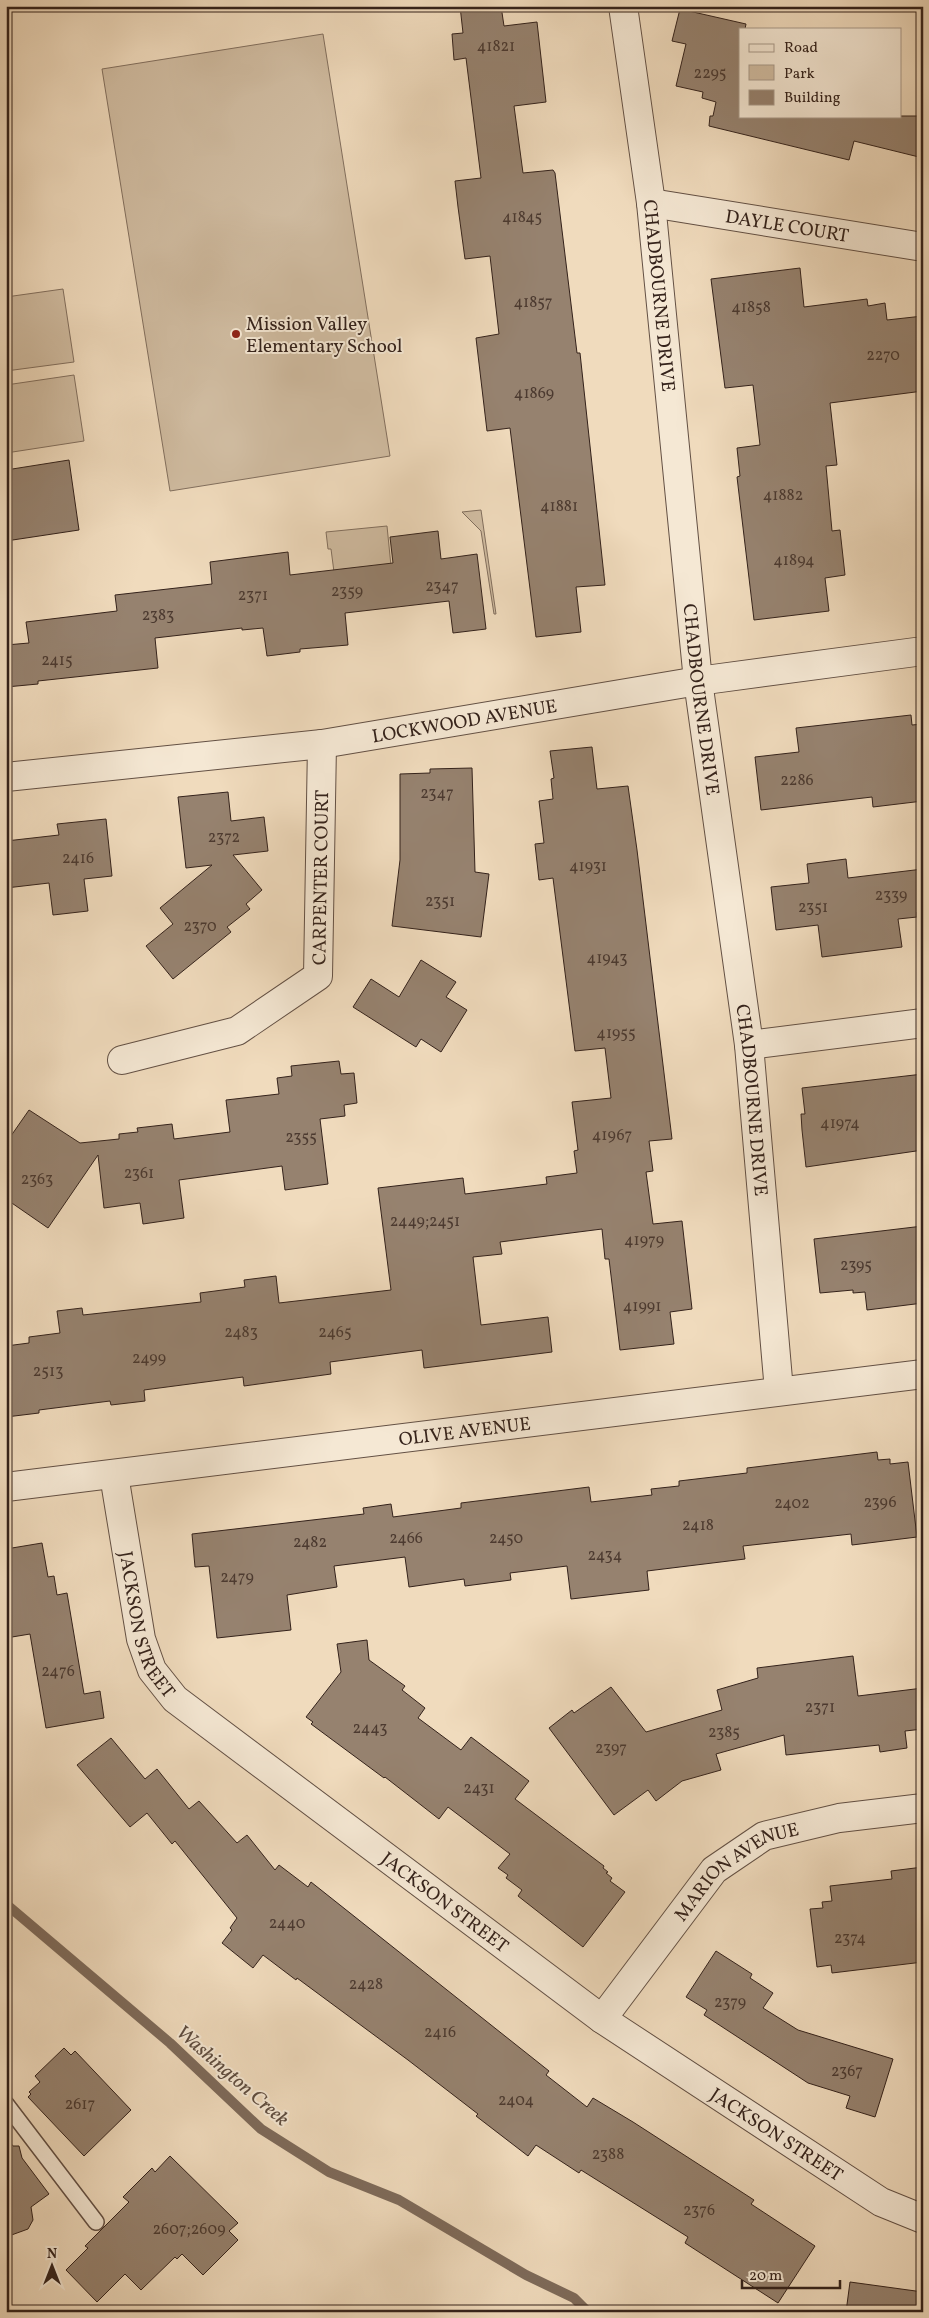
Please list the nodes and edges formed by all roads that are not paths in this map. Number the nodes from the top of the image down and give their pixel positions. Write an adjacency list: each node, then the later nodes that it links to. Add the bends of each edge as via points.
1 (623, 6): 2 (street, CHADBOURNE DRIVE)
2 (651, 203): 3 (street, DAYLE COURT); 5 (street, CHADBOURNE DRIVE)
3 (923, 247)
4 (923, 651): 5 (street, LOCKWOOD AVENUE)
5 (698, 681): 6 (street, LOCKWOOD AVENUE); 9 (street, CHADBOURNE DRIVE)
6 (322, 744): 7 (street, LOCKWOOD AVENUE); 10 (street, CARPENTER COURT, via 318,976 237,1031)
7 (6, 777)
8 (923, 1023): 9 (street)
9 (750, 1045): 12 (street, CHADBOURNE DRIVE)
10 (122, 1060)
11 (923, 1374): 12 (street, OLIVE AVENUE)
12 (779, 1391): 13 (street, OLIVE AVENUE)
13 (114, 1475): 14 (street, OLIVE AVENUE); 16 (street, JACKSON STREET, via 141,1640 152,1670 175,1699)
14 (6, 1487)
15 (923, 1808): 16 (street, MARION AVENUE, via 839,1818 764,1836 714,1870)
16 (602, 2019): 18 (street, JACKSON STREET, via 881,2202)
17 (6, 2104): 19 (lane)
18 (923, 2219)
19 (96, 2222)

